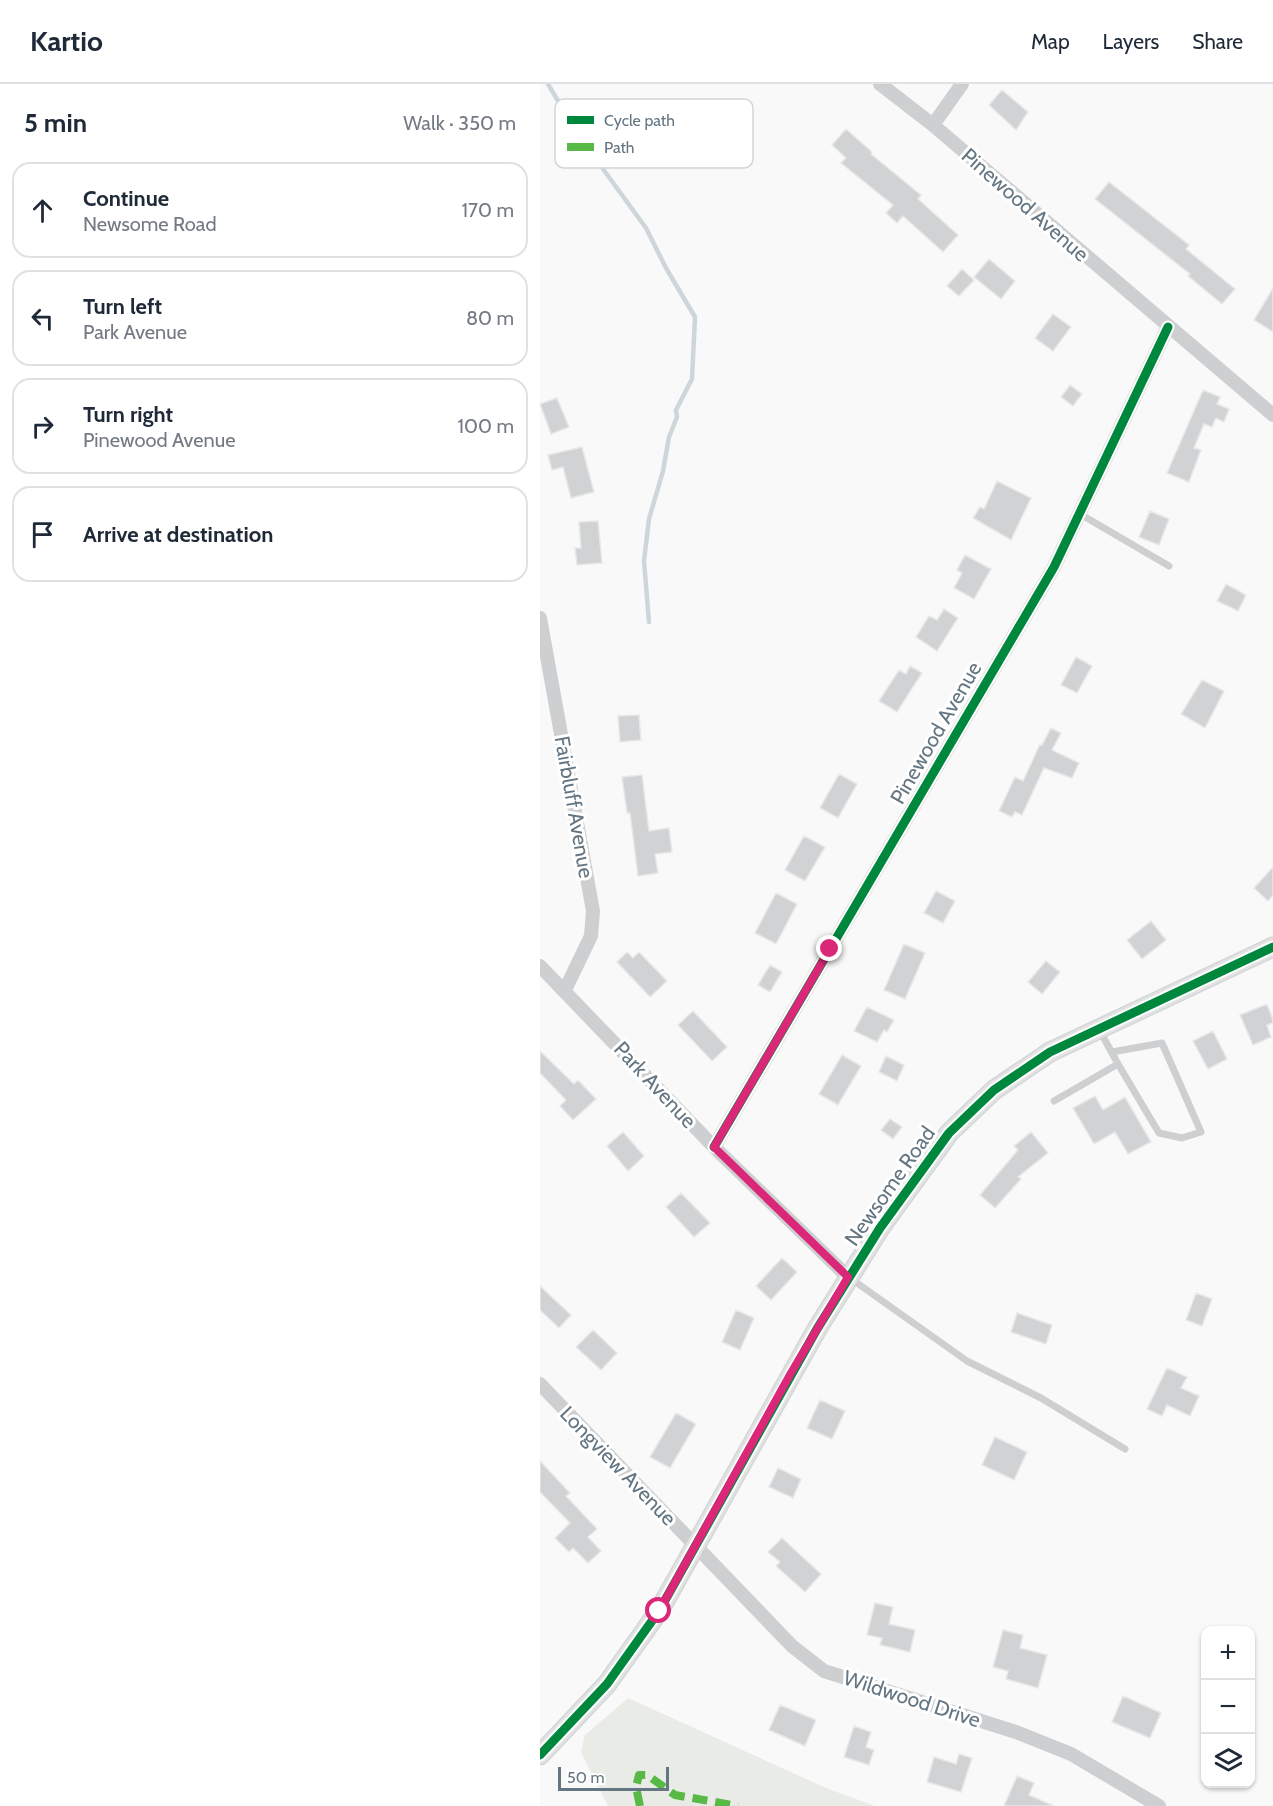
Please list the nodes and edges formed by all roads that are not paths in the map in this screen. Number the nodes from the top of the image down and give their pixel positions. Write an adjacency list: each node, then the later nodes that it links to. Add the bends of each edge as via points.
1 (880, 84): 3 (street, Pinewood Avenue)
2 (962, 84): 3 (street)
3 (933, 125): 4 (street, Pinewood Avenue)
4 (1168, 327): 5 (street, Pinewood Avenue); 6 (street, Pinewood Avenue)
5 (1273, 415)
6 (1080, 514): 7 (lane); 16 (street, Pinewood Avenue, via 1054,567)
7 (1169, 566)
8 (540, 618): 11 (street, Fairbluff Avenue, via 593,911 591,936)
9 (1273, 947): 12 (street, Newsome Road)
10 (540, 966): 11 (street, Park Avenue)
11 (565, 990): 16 (street, Park Avenue)
12 (1099, 1028): 13 (lane); 17 (street, Newsome Road, via 1022,1070 969,1112 916,1175)
13 (1112, 1052): 14 (lane); 14 (lane, via 1162,1043 1201,1132 1182,1138 1159,1133)
14 (1118, 1064): 15 (lane)
15 (1054, 1101)
16 (714, 1147): 17 (street, Park Avenue)
17 (848, 1277): 19 (lane, via 967,1361 1041,1398); 20 (street, Newsome Road)
18 (540, 1384): 20 (street, Longview Avenue)
19 (1125, 1449)
20 (695, 1547): 21 (street, Newsome Road, via 659,1611 607,1684); 22 (street, Wildwood Drive, via 792,1646 824,1671 1071,1754)
21 (540, 1755)
22 (1159, 1806)

